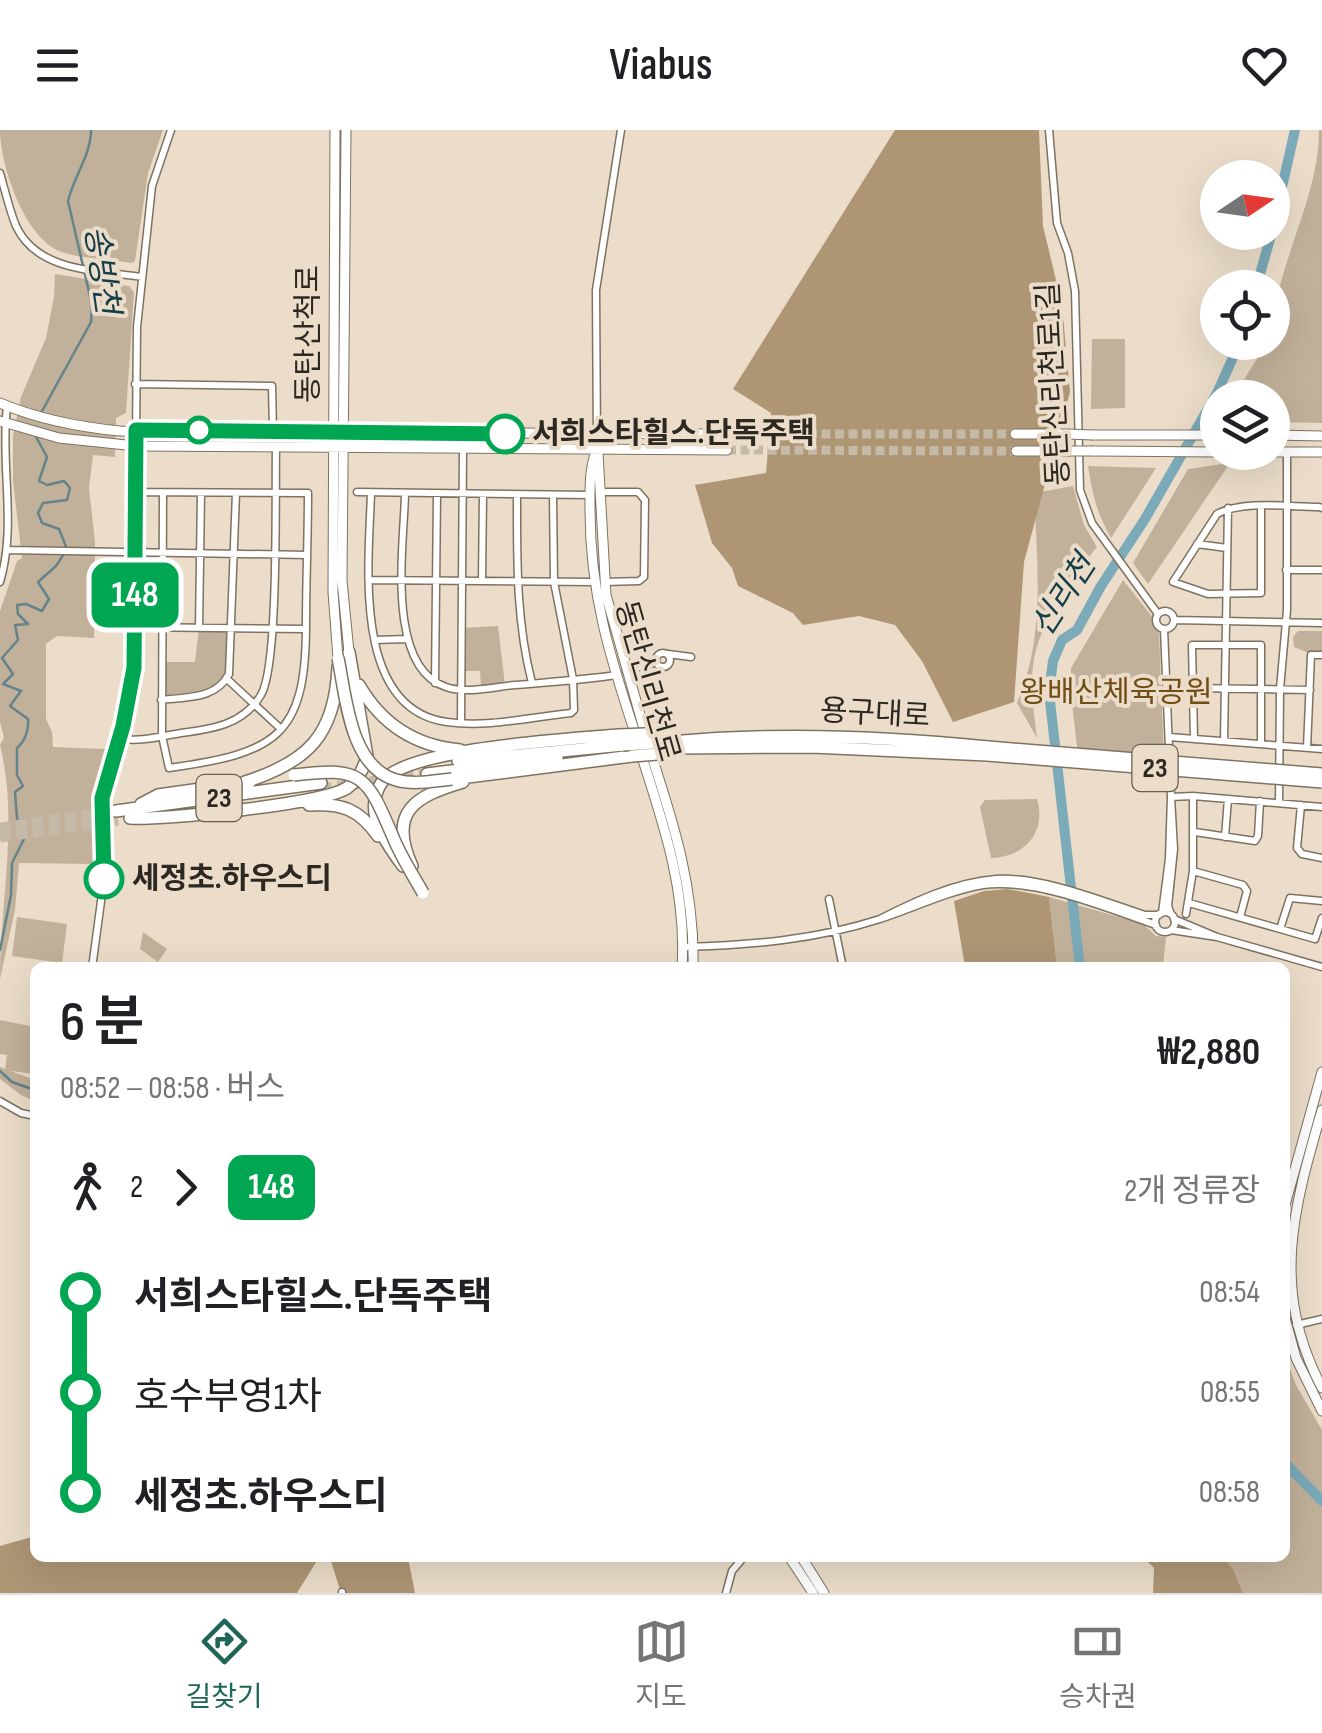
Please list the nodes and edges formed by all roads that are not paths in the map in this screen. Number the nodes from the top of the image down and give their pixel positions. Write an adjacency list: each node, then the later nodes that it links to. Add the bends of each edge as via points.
1 (171, 130): 7 (street, via 152,186)
2 (336, 130): 15 (main road, 동탄산척로)
3 (346, 130): 15 (main road, 동탄산척로)
4 (621, 130): 16 (street, via 596,290)
5 (1048, 130): 75 (street, 동탄신리천로1길, via 1057,224 1076,310 1080,490 1092,523)
6 (0, 173): 7 (street, via 22,236 47,259)
7 (142, 277): 8 (street)
8 (135, 384): 11 (street); 13 (street, via 272,386)
9 (4, 405): 10 (street); 11 (main road, via 75,426)
10 (2, 422): 22 (main road, via 82,442); 56 (street)
11 (136, 430): 12 (main road); 22 (street)
12 (165, 430): 13 (main road); 23 (main road)
13 (273, 432): 14 (main road)
14 (304, 432): 15 (main road); 25 (main road)
15 (339, 433): 16 (main road); 26 (main road, 동탄산척로)
16 (598, 434): 17 (main road); 28 (street)
17 (727, 434)
18 (1015, 434): 19 (main road, bridge)
19 (1200, 435)
20 (1290, 436): 21 (main road)
21 (1322, 436)
22 (136, 446): 23 (main road); 35 (street)
23 (162, 446): 24 (main road)
24 (276, 448): 25 (main road); 41 (street)
25 (300, 448): 26 (main road)
26 (339, 448): 27 (main road); 90 (main road, 동탄산척로, via 332,592)
27 (463, 448): 28 (main road); 45 (street)
28 (597, 449): 29 (main road); 38 (main road, 동탄신리천로); 49 (main road, 동탄신리천로)
29 (727, 450)
30 (1016, 451): 31 (main road, bridge)
31 (1200, 452)
32 (1290, 452): 33 (main road)
33 (1322, 452)
34 (1287, 470): 50 (street)
35 (136, 492): 36 (street); 57 (street)
36 (163, 492): 39 (street); 58 (street)
37 (357, 492): 42 (street)
38 (601, 492): 73 (main road, 동탄신리천로); 73 (street, 동탄신리천로, via 638,492 645,500 644,577)
39 (201, 493): 40 (street); 59 (street)
40 (236, 493): 41 (street); 60 (street)
41 (275, 493): 61 (street); 62 (street, via 308,493)
42 (371, 493): 43 (street); 65 (street)
43 (406, 494): 44 (street); 66 (street)
44 (438, 494): 45 (street); 67 (street)
45 (463, 494): 46 (street); 68 (street)
46 (484, 494): 47 (street); 69 (street)
47 (517, 495): 48 (street); 70 (street)
48 (553, 495): 49 (street); 72 (street)
49 (590, 496): 73 (main road, 동탄신리천로)
50 (1286, 507): 52 (street); 53 (street); 63 (street)
51 (1228, 508): 52 (street); 54 (street, via 1216,514); 55 (street)
52 (1261, 508): 74 (street, via 1260,594)
53 (1322, 508)
54 (1197, 544): 55 (street); 74 (street, via 1174,582)
55 (1227, 548): 74 (street)
56 (7, 550): 57 (street); 71 (street)
57 (136, 552): 58 (street); 81 (street)
58 (162, 552): 59 (street); 80 (street)
59 (200, 553): 60 (street); 82 (street)
60 (235, 554): 61 (street); 83 (street)
61 (273, 554): 62 (street); 84 (street)
62 (307, 554): 85 (street)
63 (1286, 570): 64 (street); 78 (street)
64 (1322, 570)
65 (369, 580): 66 (street); 88 (street)
66 (403, 580): 67 (street); 87 (street)
67 (436, 580): 68 (street); 96 (street)
68 (462, 581): 69 (street); 102 (street)
69 (482, 581): 70 (street)
70 (517, 581): 72 (street); 97 (street)
71 (0, 582)
72 (554, 582): 73 (street); 95 (street)
73 (599, 582): 93 (main road, 동탄신리천로)
74 (1226, 594): 77 (street)
75 (1158, 614): 76 (street, via 1168,612); 86 (street, 동탄신리천로1길, via 1157,625)
76 (1174, 620): 77 (street); 86 (street)
77 (1226, 622): 78 (street); 89 (street)
78 (1284, 622): 79 (street); 101 (street)
79 (1322, 623)
80 (161, 627): 81 (street); 82 (street); 104 (street)
81 (135, 628): 110 (street, via 133,682)
82 (198, 628): 83 (street)
83 (233, 628): 84 (street); 94 (street)
84 (271, 628): 85 (street); 105 (street, via 268,678)
85 (306, 629): 107 (street, via 302,690)
86 (1164, 629): 109 (street, 동탄신리천로1길)
87 (407, 639): 88 (street); 96 (street, via 415,661)
88 (375, 640): 106 (street, via 398,696 428,716)
89 (1226, 645): 98 (street, via 1192,645); 99 (street); 100 (street, via 1261,645)
90 (344, 655): 120 (highway, via 366,698 396,729 428,744); 123 (highway, bridge, via 358,742 374,768 407,782); 125 (highway, via 332,708 314,745 289,766); 135 (highway, via 367,745 356,779 327,796)
91 (1322, 655): 103 (street, via 1311,655)
92 (691, 656): 93 (street, via 659,654 656,662)
93 (620, 673): 95 (street); 155 (main road, 동탄신리천로, via 670,844)
94 (227, 679): 104 (street, via 211,693); 105 (street)
95 (573, 680): 97 (street); 106 (street, via 571,713)
96 (435, 683): 102 (street)
97 (532, 683): 102 (street)
98 (1193, 688): 99 (street); 111 (street)
99 (1225, 688): 100 (street); 112 (street)
100 (1261, 689): 101 (street); 115 (street)
101 (1280, 689): 103 (street); 116 (street)
102 (461, 690): 106 (street)
103 (1310, 690): 118 (street)
104 (161, 700): 108 (street)
105 (254, 704): 107 (street); 108 (street, via 228,725)
106 (461, 723)
107 (281, 729): 108 (street, via 237,756 170,768)
108 (162, 736): 110 (street)
109 (1168, 737): 111 (street); 129 (street, 동탄신리천로1길)
110 (119, 738): 156 (street, via 102,798 103,888)
111 (1194, 739): 112 (street)
112 (1224, 741): 115 (street)
113 (701, 743): 114 (highway); 114 (highway); 121 (highway, 용구대로 / 23)
114 (670, 744): 117 (highway, bridge); 117 (highway, bridge)
115 (1261, 744): 116 (street)
116 (1281, 746): 118 (street); 132 (street)
117 (623, 747): 120 (highway); 122 (highway, via 529,752); 123 (highway)
118 (1307, 748): 119 (street)
119 (1322, 749)
120 (471, 750): 141 (highway, via 403,766 387,776 376,796 382,834)
121 (988, 751): 124 (highway, 용구대로 / 23, bridge); 126 (highway, 용구대로 / 23, bridge)
122 (426, 770)
123 (488, 774): 141 (highway, via 429,792 411,806 404,840)
124 (1322, 774)
125 (245, 782): 136 (highway, via 158,796); 141 (highway, bridge, via 333,771 363,782)
126 (1322, 782)
127 (321, 786): 136 (highway, 23)
128 (1194, 796): 129 (street); 130 (street); 137 (street)
129 (1170, 797): 147 (street, 동탄신리천로1길, via 1174,831)
130 (1228, 799): 131 (street); 138 (street)
131 (1260, 802): 132 (street); 138 (street, via 1255,840)
132 (1279, 803): 133 (street)
133 (1301, 805): 134 (street); 139 (street, via 1297,848)
134 (1322, 807)
135 (225, 811): 136 (highway, via 156,819); 141 (highway, via 320,804 356,810)
136 (124, 815)
137 (1195, 832): 138 (street); 140 (street)
138 (1225, 838)
139 (1322, 858)
140 (1194, 870): 144 (street); 148 (street, via 1243,885)
141 (424, 893)
142 (829, 899): 153 (street)
143 (1322, 901): 151 (street, via 1290,898)
144 (1190, 902): 146 (street); 148 (street)
145 (1131, 913): 147 (street); 150 (street); 153 (street, via 1049,889 983,886)
146 (1186, 914)
147 (1166, 915): 150 (street); 152 (street); 154 (street)
148 (1240, 917): 151 (street)
149 (1322, 918): 151 (street, via 1315,942)
150 (1156, 925): 152 (street)
151 (1280, 929)
152 (1170, 930): 154 (street)
153 (834, 932): 155 (street, via 772,944); 159 (street)
154 (1218, 936): 160 (street)
155 (688, 947): 157 (main road, 동탄신리천로); 158 (main road, 동탄신리천로)
156 (93, 962)
157 (684, 962)
158 (692, 962)
159 (842, 962)
160 (1322, 966)
161 (1322, 1072): 165 (main road)
162 (0, 1101): 164 (street)
163 (1322, 1110): 166 (main road, via 1300,1186)
164 (30, 1115)
165 (1290, 1187)
166 (1290, 1277)
167 (1322, 1319): 168 (street)
168 (1290, 1324)
169 (1290, 1326): 171 (main road)
170 (1290, 1328): 172 (main road)
171 (1322, 1388)
172 (1322, 1411)
173 (740, 1562): 176 (street)
174 (793, 1562): 177 (main road)
175 (807, 1562): 178 (main road)
176 (726, 1593)
177 (813, 1593)
178 (824, 1593)

